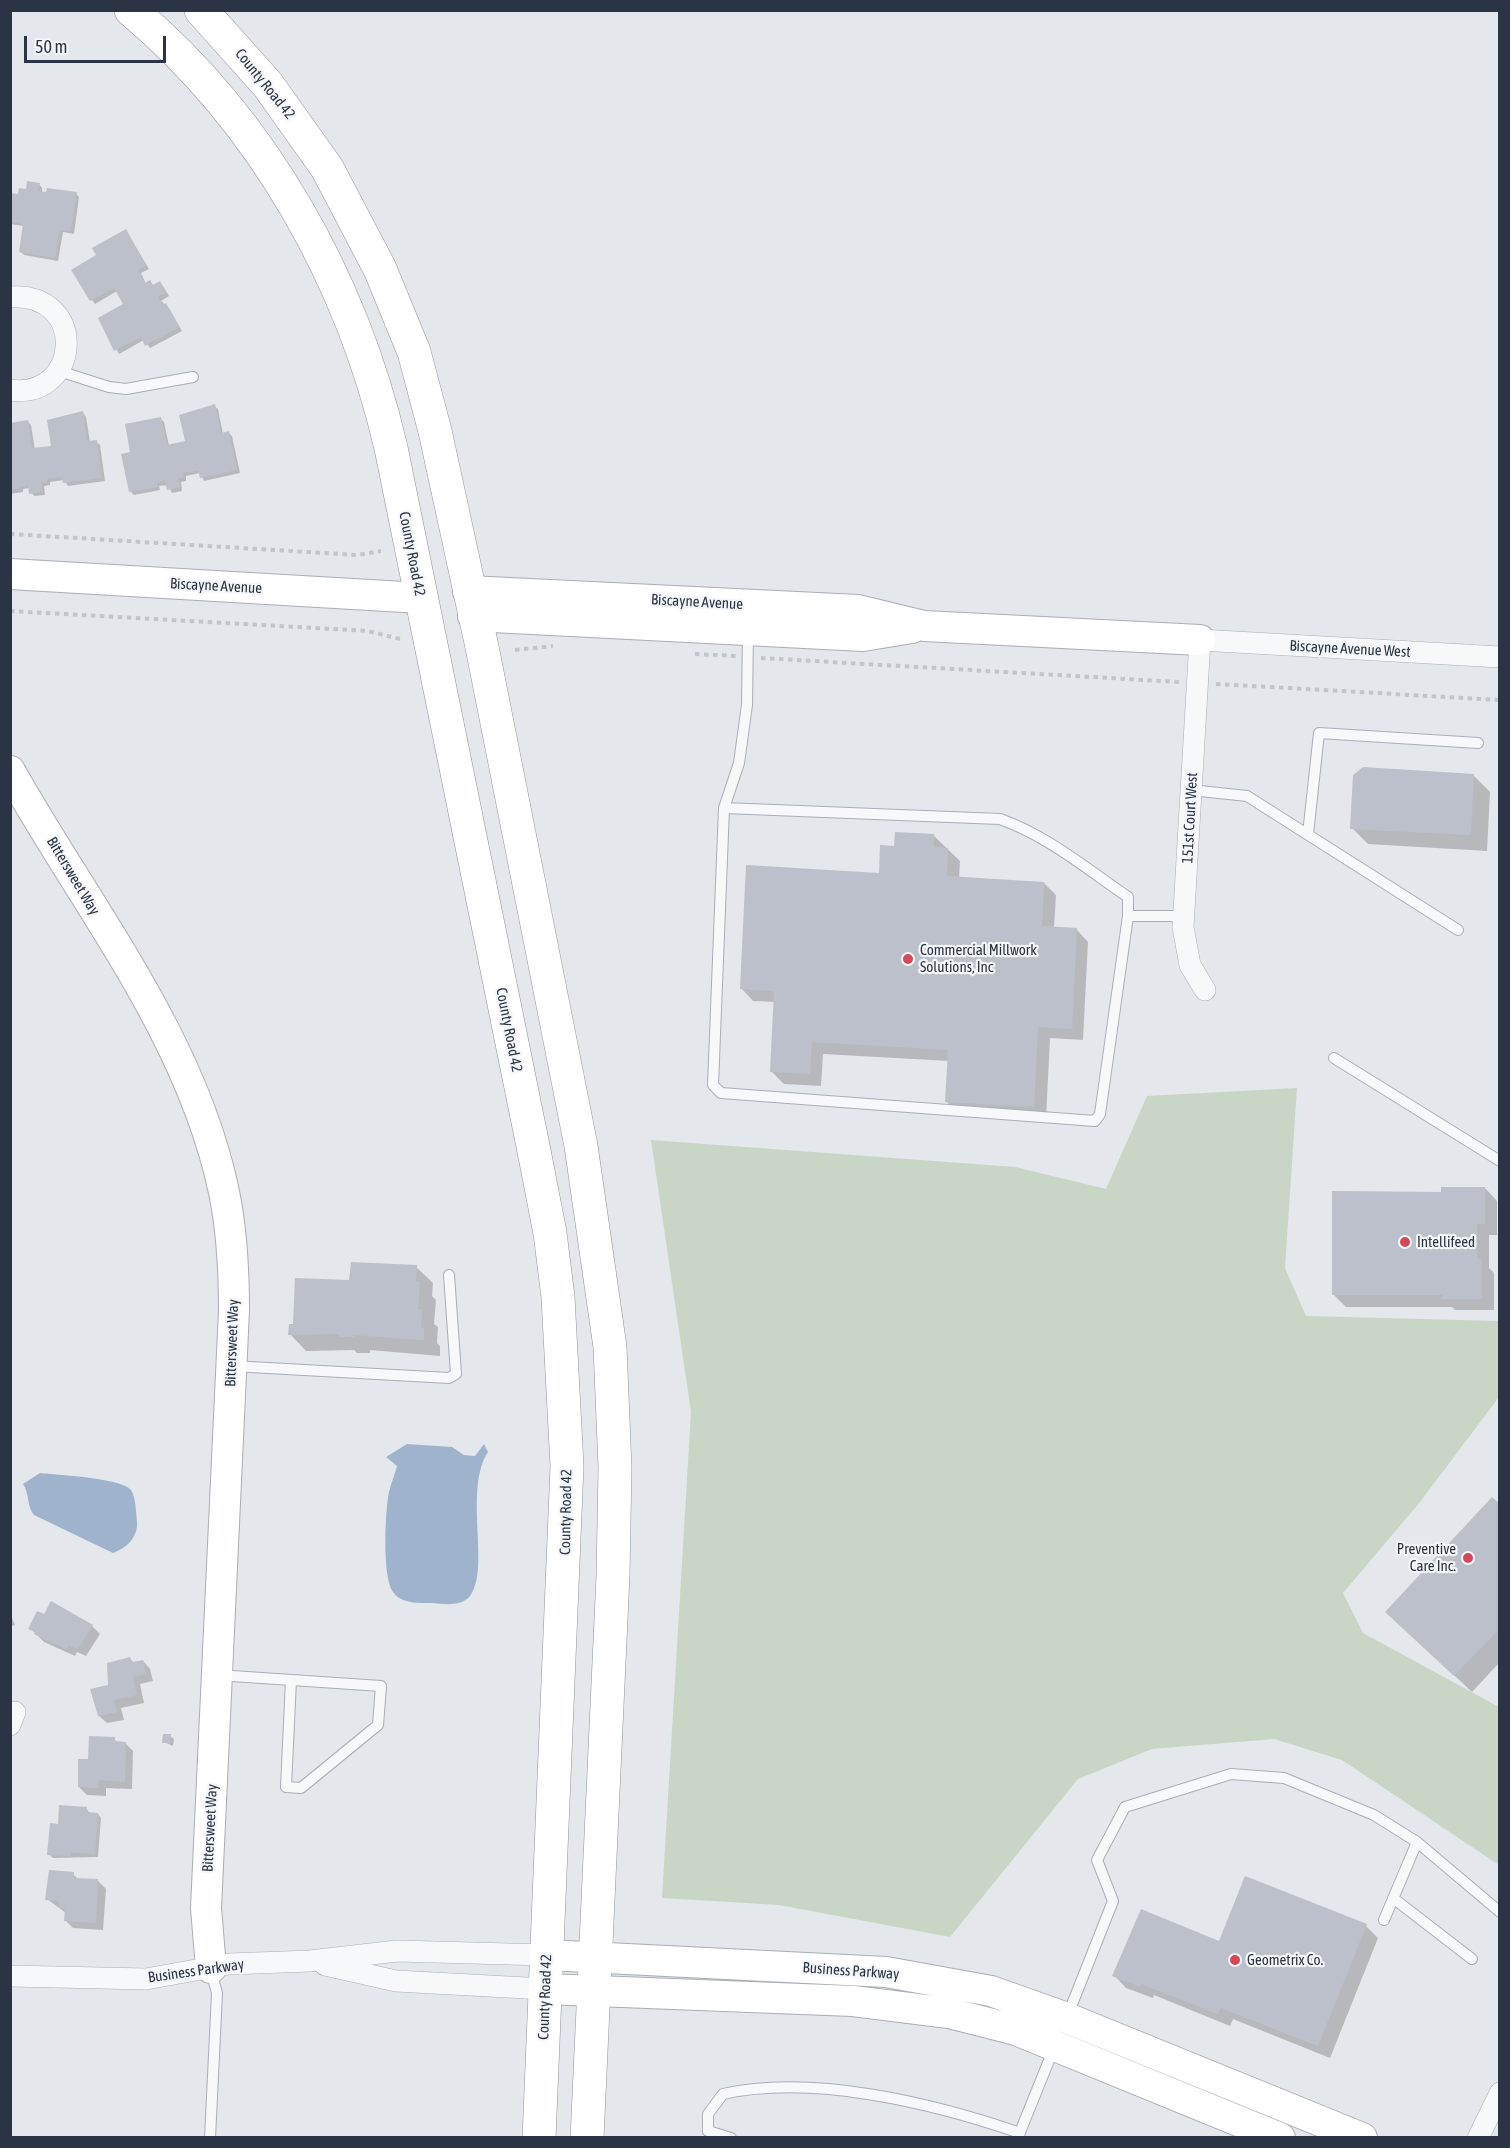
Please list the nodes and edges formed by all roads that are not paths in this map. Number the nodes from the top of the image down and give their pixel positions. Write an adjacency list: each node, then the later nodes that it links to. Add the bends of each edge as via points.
1 (131, 10): 8 (highway, County Road 42, via 197,74 253,142 319,249 371,370)
2 (201, 10): 9 (highway, County Road 42, via 299,126 327,168 380,269 414,352)
3 (10, 297): 4 (street, via 44,302 56,313 65,327 68,343)
4 (59, 371): 5 (lane, via 126,389); 6 (street, via 45,385 29,391)
5 (193, 377)
6 (10, 390)
7 (10, 574): 8 (street, Biscayne Avenue)
8 (421, 598): 33 (highway, County Road 42, via 534,1151 559,1308 566,1410 567,1515)
9 (471, 603): 10 (street, Biscayne Avenue, via 858,610); 12 (street, Biscayne Avenue); 34 (highway, County Road 42, via 581,1146 610,1347 614,1518)
10 (924, 627): 11 (street, Biscayne Avenue); 12 (street, Biscayne Avenue, via 863,636)
11 (1200, 640): 13 (street, Biscayne Avenue West); 16 (street, 151st Court West)
12 (747, 643): 17 (lane, via 747,705 740,763)
13 (1500, 657)
14 (1478, 742): 18 (lane, via 1319,733)
15 (10, 771): 26 (street, Bittersweet Way, via 147,995 179,1057 204,1122 224,1190 232,1246)
16 (1191, 790): 18 (lane, via 1247,796); 20 (street, 151st Court West)
17 (724, 808): 19 (lane, via 999,819 1016,824 1065,853 1128,897); 19 (lane, via 713,1085 721,1093 1095,1121 1100,1114)
18 (1308, 834): 21 (lane)
19 (1128, 916): 20 (lane)
20 (1184, 916): 22 (street, 151st Court West, via 1190,965)
21 (1458, 930)
22 (1205, 990)
23 (1334, 1058): 24 (lane)
24 (1500, 1161)
25 (449, 1275): 26 (lane, via 456,1374 449,1378)
26 (232, 1366): 27 (street, Bittersweet Way)
27 (217, 1675): 28 (lane); 37 (street, Bittersweet Way, via 206,1908)
28 (291, 1680): 28 (lane, via 381,1686 378,1725 301,1788 286,1787)
29 (1417, 1842): 30 (lane); 31 (lane); 41 (lane, via 1374,1815 1284,1778 1232,1774 1125,1807 1097,1860 1113,1901)
30 (1393, 1898): 32 (lane); 35 (lane)
31 (1500, 1912)
32 (1384, 1920)
33 (547, 1955): 34 (street, Business Parkway); 36 (street, Business Parkway, via 397,1951); 39 (highway, County Road 42)
34 (595, 1959): 40 (highway, County Road 42); 41 (street, Business Parkway, via 886,1972 991,1991)
35 (1472, 1959)
36 (310, 1962): 37 (street, Business Parkway); 39 (street, Business Parkway, via 396,1981)
37 (211, 1968): 38 (street, Business Parkway, via 146,1979); 45 (lane, via 217,1993)
38 (10, 1976)
39 (545, 1989): 40 (street, Business Parkway); 46 (highway, County Road 42)
40 (594, 1991): 42 (street, Business Parkway, via 918,2007 1016,2030); 47 (highway, County Road 42)
41 (1067, 2018): 50 (street, Business Parkway)
42 (1055, 2045): 44 (lane); 49 (street, Business Parkway)
43 (1500, 2093): 51 (street)
44 (1019, 2135): 48 (lane, via 988,2122 868,2094 793,2086 723,2094 708,2114 708,2131)
45 (210, 2138)
46 (539, 2138)
47 (587, 2138)
48 (731, 2138)
49 (1280, 2138)
50 (1362, 2138)
51 (1478, 2138)

